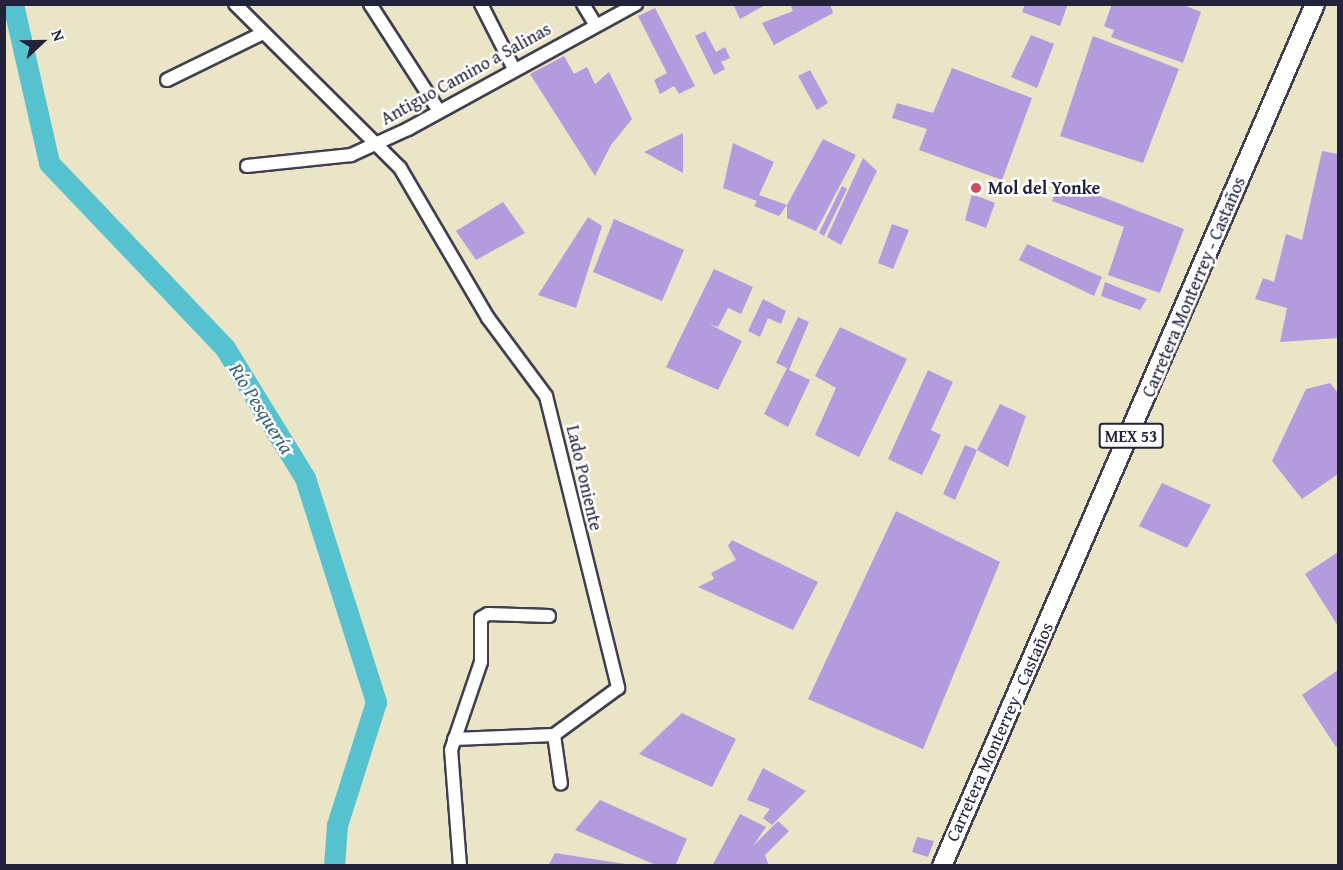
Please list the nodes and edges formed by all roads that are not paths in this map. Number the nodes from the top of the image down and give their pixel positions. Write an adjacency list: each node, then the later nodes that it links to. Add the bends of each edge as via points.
1 (236, 4): 8 (street)
2 (370, 4): 11 (street)
3 (481, 4): 9 (street)
4 (583, 4): 7 (street)
5 (636, 4): 7 (street, Antiguo Camino a Salinas)
6 (1315, 4): 19 (main road, Carretera Monterrey - Castaños / MEX 53)
7 (595, 24): 9 (street, Antiguo Camino a Salinas)
8 (261, 34): 10 (street); 12 (street)
9 (514, 69): 11 (street, Antiguo Camino a Salinas)
10 (167, 80)
11 (439, 111): 12 (street, Antiguo Camino a Salinas)
12 (378, 143): 13 (street, Antiguo Camino a Salinas, via 332,159); 15 (street, Lado Poniente, via 416,191 488,318 546,396 586,570 618,684 614,693)
13 (247, 165)
14 (549, 616): 16 (street, via 488,614 481,618 481,662)
15 (554, 735): 16 (street); 17 (street)
16 (454, 739): 18 (street, via 451,769)
17 (561, 784)
18 (460, 866)
19 (942, 866)

